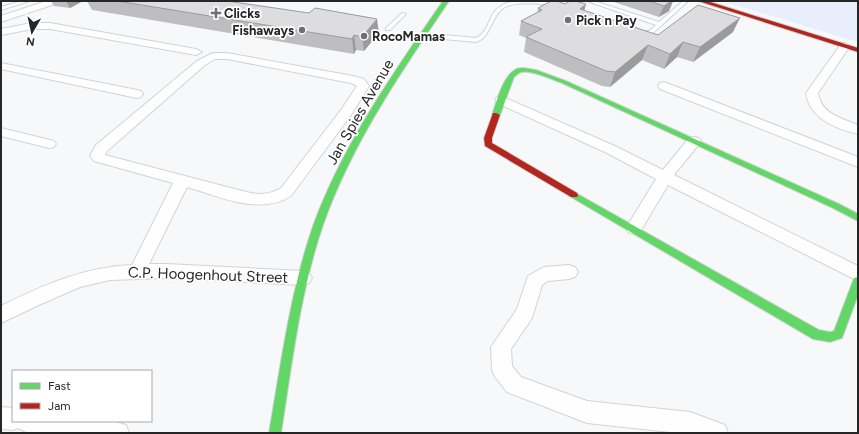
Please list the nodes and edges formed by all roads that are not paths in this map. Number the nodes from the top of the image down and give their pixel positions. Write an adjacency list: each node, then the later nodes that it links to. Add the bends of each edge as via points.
1 (27, 1): 9 (lane)
2 (56, 1): 11 (street)
3 (446, 1): 16 (street, Jan Spies Avenue)
4 (531, 1): 8 (lane); 16 (lane, via 503,5 479,39)
5 (589, 1): 12 (lane)
6 (686, 1): 12 (lane)
7 (701, 1): 17 (street)
8 (565, 7)
9 (1, 9)
10 (404, 14): 13 (lane)
11 (1, 19)
12 (660, 24): 14 (lane, via 648,33)
13 (388, 29)
14 (632, 31)
15 (1, 32): 19 (street, via 32,26 50,26)
16 (423, 35): 36 (street, Jan Spies Avenue, via 356,141 336,181 318,226)
17 (845, 46): 18 (street); 24 (street, via 812,92 812,98 816,109 824,115)
18 (858, 50)
19 (196, 52)
20 (1, 66): 22 (street)
21 (664, 86): 28 (street)
22 (137, 94)
23 (501, 100): 26 (street, via 515,71 530,69); 29 (street); 32 (street, via 488,144)
24 (858, 130)
25 (1, 132): 27 (street)
26 (694, 141): 29 (street); 31 (street)
27 (49, 144)
28 (858, 162)
29 (665, 177): 32 (street); 35 (street)
30 (182, 181): 30 (street, via 97,156 101,148 212,56 227,56 353,80 363,86 286,192 278,198 246,198); 33 (street)
31 (858, 218)
32 (634, 228): 37 (street, via 817,335 825,337 834,338 838,334)
33 (137, 272): 36 (street, C.P. Hoogenhout Street, via 166,271); 38 (street, C.P. Hoogenhout Street, via 110,273 78,280)
34 (569, 272): 44 (street, via 544,274 534,281 525,312 501,347 502,370 514,385 587,412 690,423)
35 (858, 274)
36 (303, 278): 43 (street, Jan Spies Avenue)
37 (858, 281)
38 (1, 315)
39 (1, 418): 40 (street)
40 (12, 419)
41 (34, 422): 42 (street)
42 (118, 433)
43 (275, 433)
44 (717, 433)

